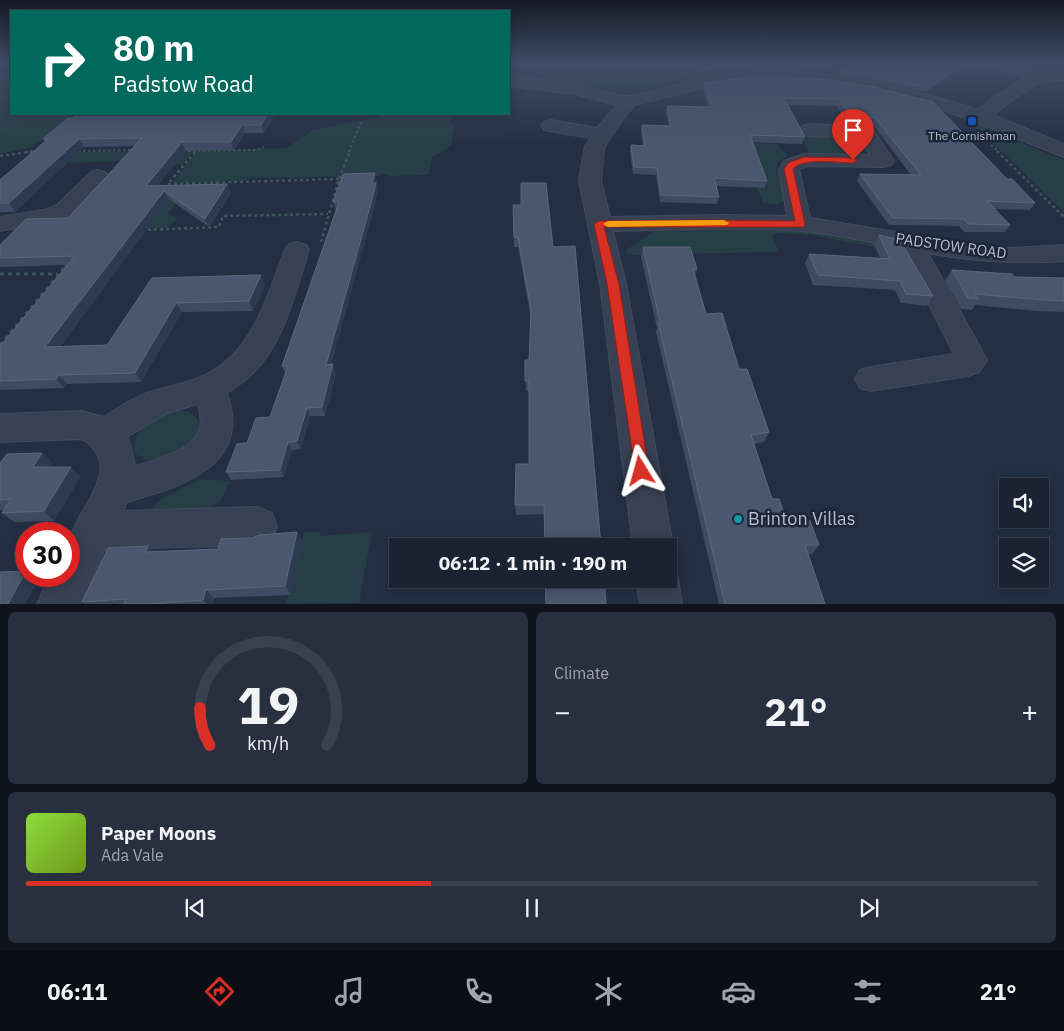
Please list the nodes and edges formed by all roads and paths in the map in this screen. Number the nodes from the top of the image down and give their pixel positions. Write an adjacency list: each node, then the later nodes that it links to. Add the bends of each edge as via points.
1 (629, 91): 10 (street, via 624,109)
2 (898, 91): 6 (street)
3 (1015, 91): 6 (street)
4 (385, 115): 5 (path)
5 (380, 116)
6 (982, 117): 17 (street)
7 (362, 119): 21 (path)
8 (550, 126): 10 (street)
9 (809, 130): 26 (street, via 866,133 889,168 804,160 791,165 789,169)
10 (602, 134): 25 (street, via 594,149 590,182)
11 (987, 141): 23 (path)
12 (264, 147): 16 (path, via 257,150)
13 (77, 150): 14 (path)
14 (142, 150)
15 (178, 151): 16 (path)
16 (196, 151): 21 (path, via 168,184)
17 (1064, 151)
18 (0, 156): 19 (path, via 38,151)
19 (32, 157)
20 (98, 176): 24 (street, via 65,210)
21 (339, 179): 22 (path)
22 (328, 214): 27 (path, via 223,216 219,227); 29 (path, via 321,242)
23 (1064, 217)
24 (0, 224)
25 (599, 224): 26 (street, PADSTOW ROAD); 42 (street, via 613,284)
26 (800, 224): 28 (street, PADSTOW ROAD)
27 (140, 230)
28 (910, 243): 30 (street, PADSTOW ROAD, via 983,254); 35 (street, via 972,360 968,364)
29 (297, 250): 36 (street, via 277,306 258,344 238,369)
30 (1064, 253)
31 (70, 260): 33 (path)
32 (0, 274): 33 (path)
33 (58, 274): 34 (path)
34 (0, 345)
35 (871, 379)
36 (209, 388): 38 (street, via 157,403); 39 (street, via 216,413 216,430 208,446 190,461 160,476)
37 (0, 428): 38 (street, via 81,425 96,428)
38 (104, 436): 39 (street, via 114,447 118,463)
39 (115, 488): 41 (street)
40 (258, 526): 41 (street)
41 (94, 531): 44 (street)
42 (651, 538)
43 (658, 588): 45 (street)
44 (58, 604)
45 (661, 604)

